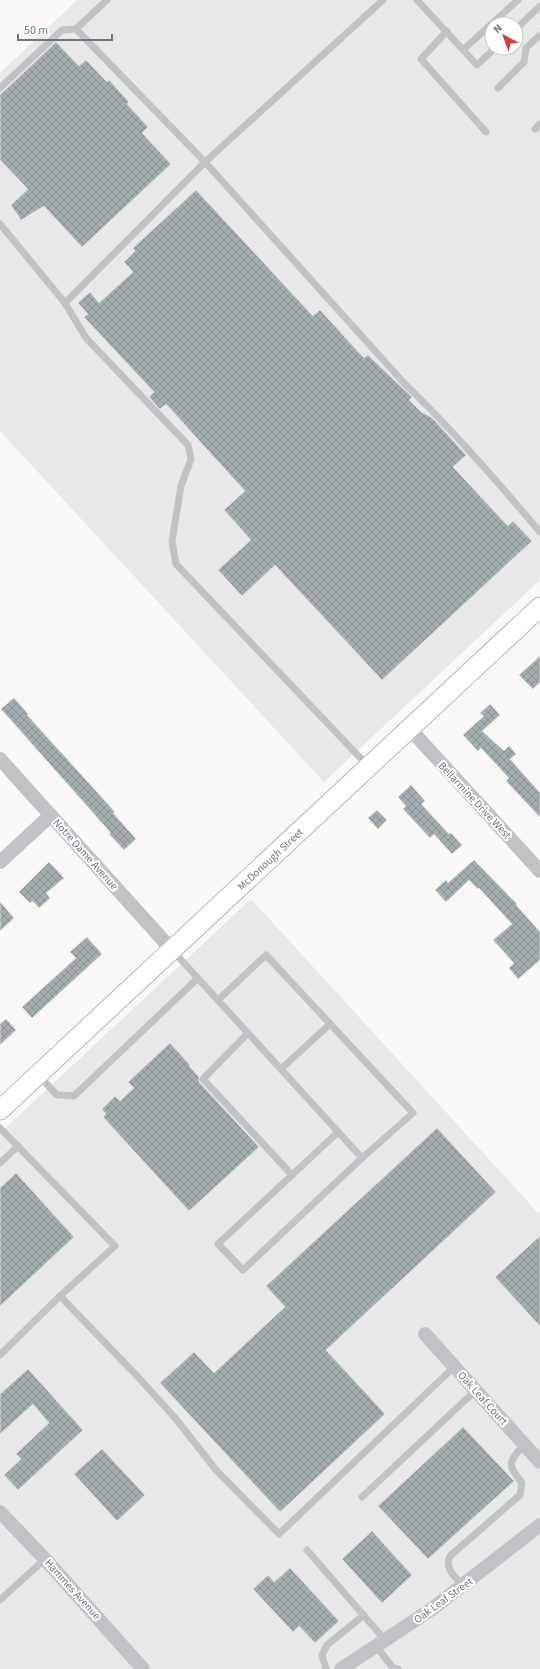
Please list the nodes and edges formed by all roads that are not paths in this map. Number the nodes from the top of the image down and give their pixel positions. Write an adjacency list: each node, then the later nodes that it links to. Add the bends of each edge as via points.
1 (107, 0): 7 (lane)
2 (383, 0): 15 (lane)
3 (417, 0): 8 (lane)
4 (518, 0): 10 (lane)
5 (540, 6): 6 (lane)
6 (524, 21)
7 (76, 29): 12 (lane, via 62,30); 15 (lane)
8 (447, 32): 10 (lane); 14 (lane, via 421,59)
9 (540, 36): 13 (lane, via 526,48 524,62)
10 (464, 49): 11 (lane, via 477,65)
11 (487, 56)
12 (0, 88)
13 (498, 88)
14 (486, 132)
15 (204, 162): 17 (lane); 18 (lane)
16 (0, 224): 17 (lane)
17 (65, 303): 22 (lane, via 86,338 188,445 191,459 181,486 172,541 176,564)
18 (540, 532)
19 (540, 607): 20 (street, McDonough Street)
20 (410, 729): 22 (street, McDonough Street); 25 (street, Bellarmine Drive West)
21 (0, 759): 23 (street, Notre Dame Avenue)
22 (369, 767): 26 (street, McDonough Street)
23 (51, 815): 24 (street); 26 (street, Notre Dame Avenue)
24 (0, 862)
25 (540, 871)
26 (172, 950): 27 (lane); 32 (street, McDonough Street)
27 (198, 978): 28 (lane); 32 (lane, via 74,1096 57,1095)
28 (218, 1000): 29 (lane, via 266,955); 30 (lane)
29 (330, 1024): 31 (lane); 37 (lane, via 413,1113)
30 (248, 1033): 31 (lane); 39 (lane, via 203,1079)
31 (281, 1069): 35 (lane)
32 (38, 1075): 33 (street, McDonough Street)
33 (0, 1110)
34 (0, 1128): 36 (lane)
35 (338, 1132): 37 (lane); 39 (lane)
36 (18, 1146): 38 (lane); 40 (lane, via 115,1246)
37 (362, 1158): 39 (lane, via 243,1270 218,1244)
38 (0, 1162)
39 (292, 1175)
40 (60, 1296): 42 (lane); 43 (lane, via 176,1419 216,1470 279,1534)
41 (426, 1334): 43 (street, Oak Leaf Court)
42 (0, 1356)
43 (455, 1366): 44 (street, Oak Leaf Court)
44 (476, 1390): 45 (street, Oak Leaf Court); 47 (lane)
45 (524, 1444): 46 (street, Oak Leaf Court); 52 (lane, via 510,1464 511,1470 522,1483 520,1495 447,1561 448,1568)
46 (540, 1462)
47 (362, 1497)
48 (0, 1512): 51 (street, Hammes Avenue)
49 (540, 1525): 52 (street, Oak Leaf Street)
50 (307, 1550): 54 (lane)
51 (45, 1559): 53 (lane); 56 (street, Hammes Avenue)
52 (463, 1586): 55 (street, Oak Leaf Street)
53 (0, 1600)
54 (364, 1615): 55 (lane); 57 (lane, via 327,1645 322,1655)
55 (381, 1643): 58 (street, Oak Leaf Street); 59 (lane, via 393,1668)
56 (143, 1669)
57 (326, 1669)
58 (340, 1669)
59 (398, 1669)

